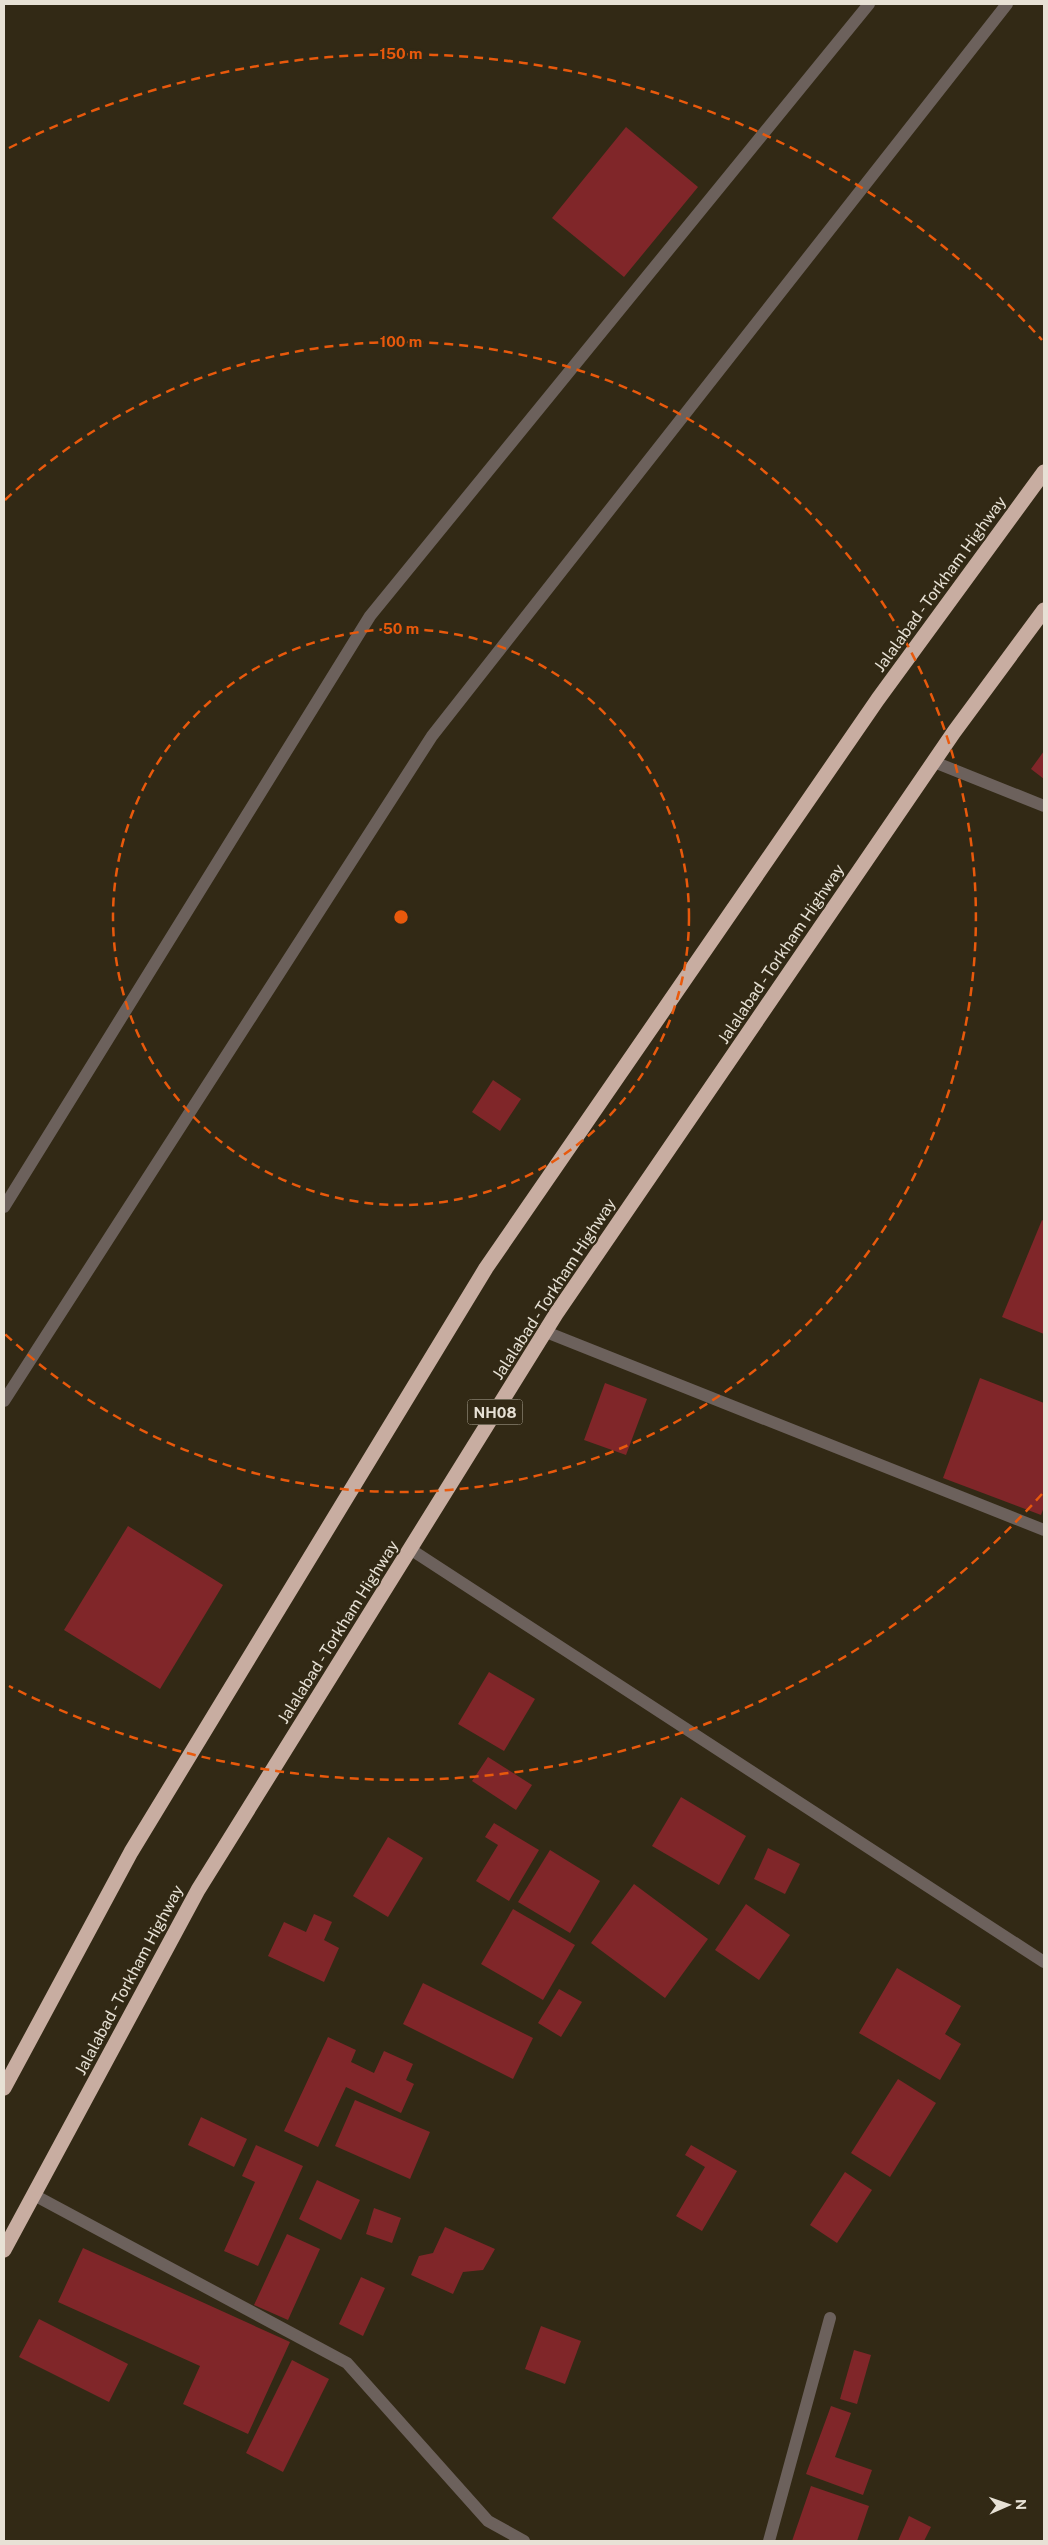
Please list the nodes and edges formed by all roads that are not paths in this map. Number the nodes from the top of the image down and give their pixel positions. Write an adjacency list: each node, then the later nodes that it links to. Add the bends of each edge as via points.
1 (869, 4): 7 (street, via 370,616)
2 (1007, 4): 9 (street, via 432,736)
3 (1044, 472): 13 (highway, Jalalabad - Torkham Highway, via 878,699 486,1268 131,1852)
4 (1044, 610): 5 (highway, Jalalabad - Torkham Highway / NH08)
5 (934, 762): 6 (street); 8 (highway, Jalalabad - Torkham Highway / NH08)
6 (1044, 806)
7 (4, 1207)
8 (546, 1332): 10 (street); 11 (highway, Jalalabad - Torkham Highway / NH08)
9 (4, 1401)
10 (1044, 1530)
11 (410, 1549): 12 (street); 14 (highway, Jalalabad - Torkham Highway / NH08, via 198,1890)
12 (1044, 1960)
13 (4, 2088)
14 (34, 2195): 15 (highway, Jalalabad - Torkham Highway / NH08); 17 (street, via 346,2363 488,2521)
15 (4, 2250)
16 (830, 2318): 18 (street)
17 (524, 2541)
18 (769, 2541)

